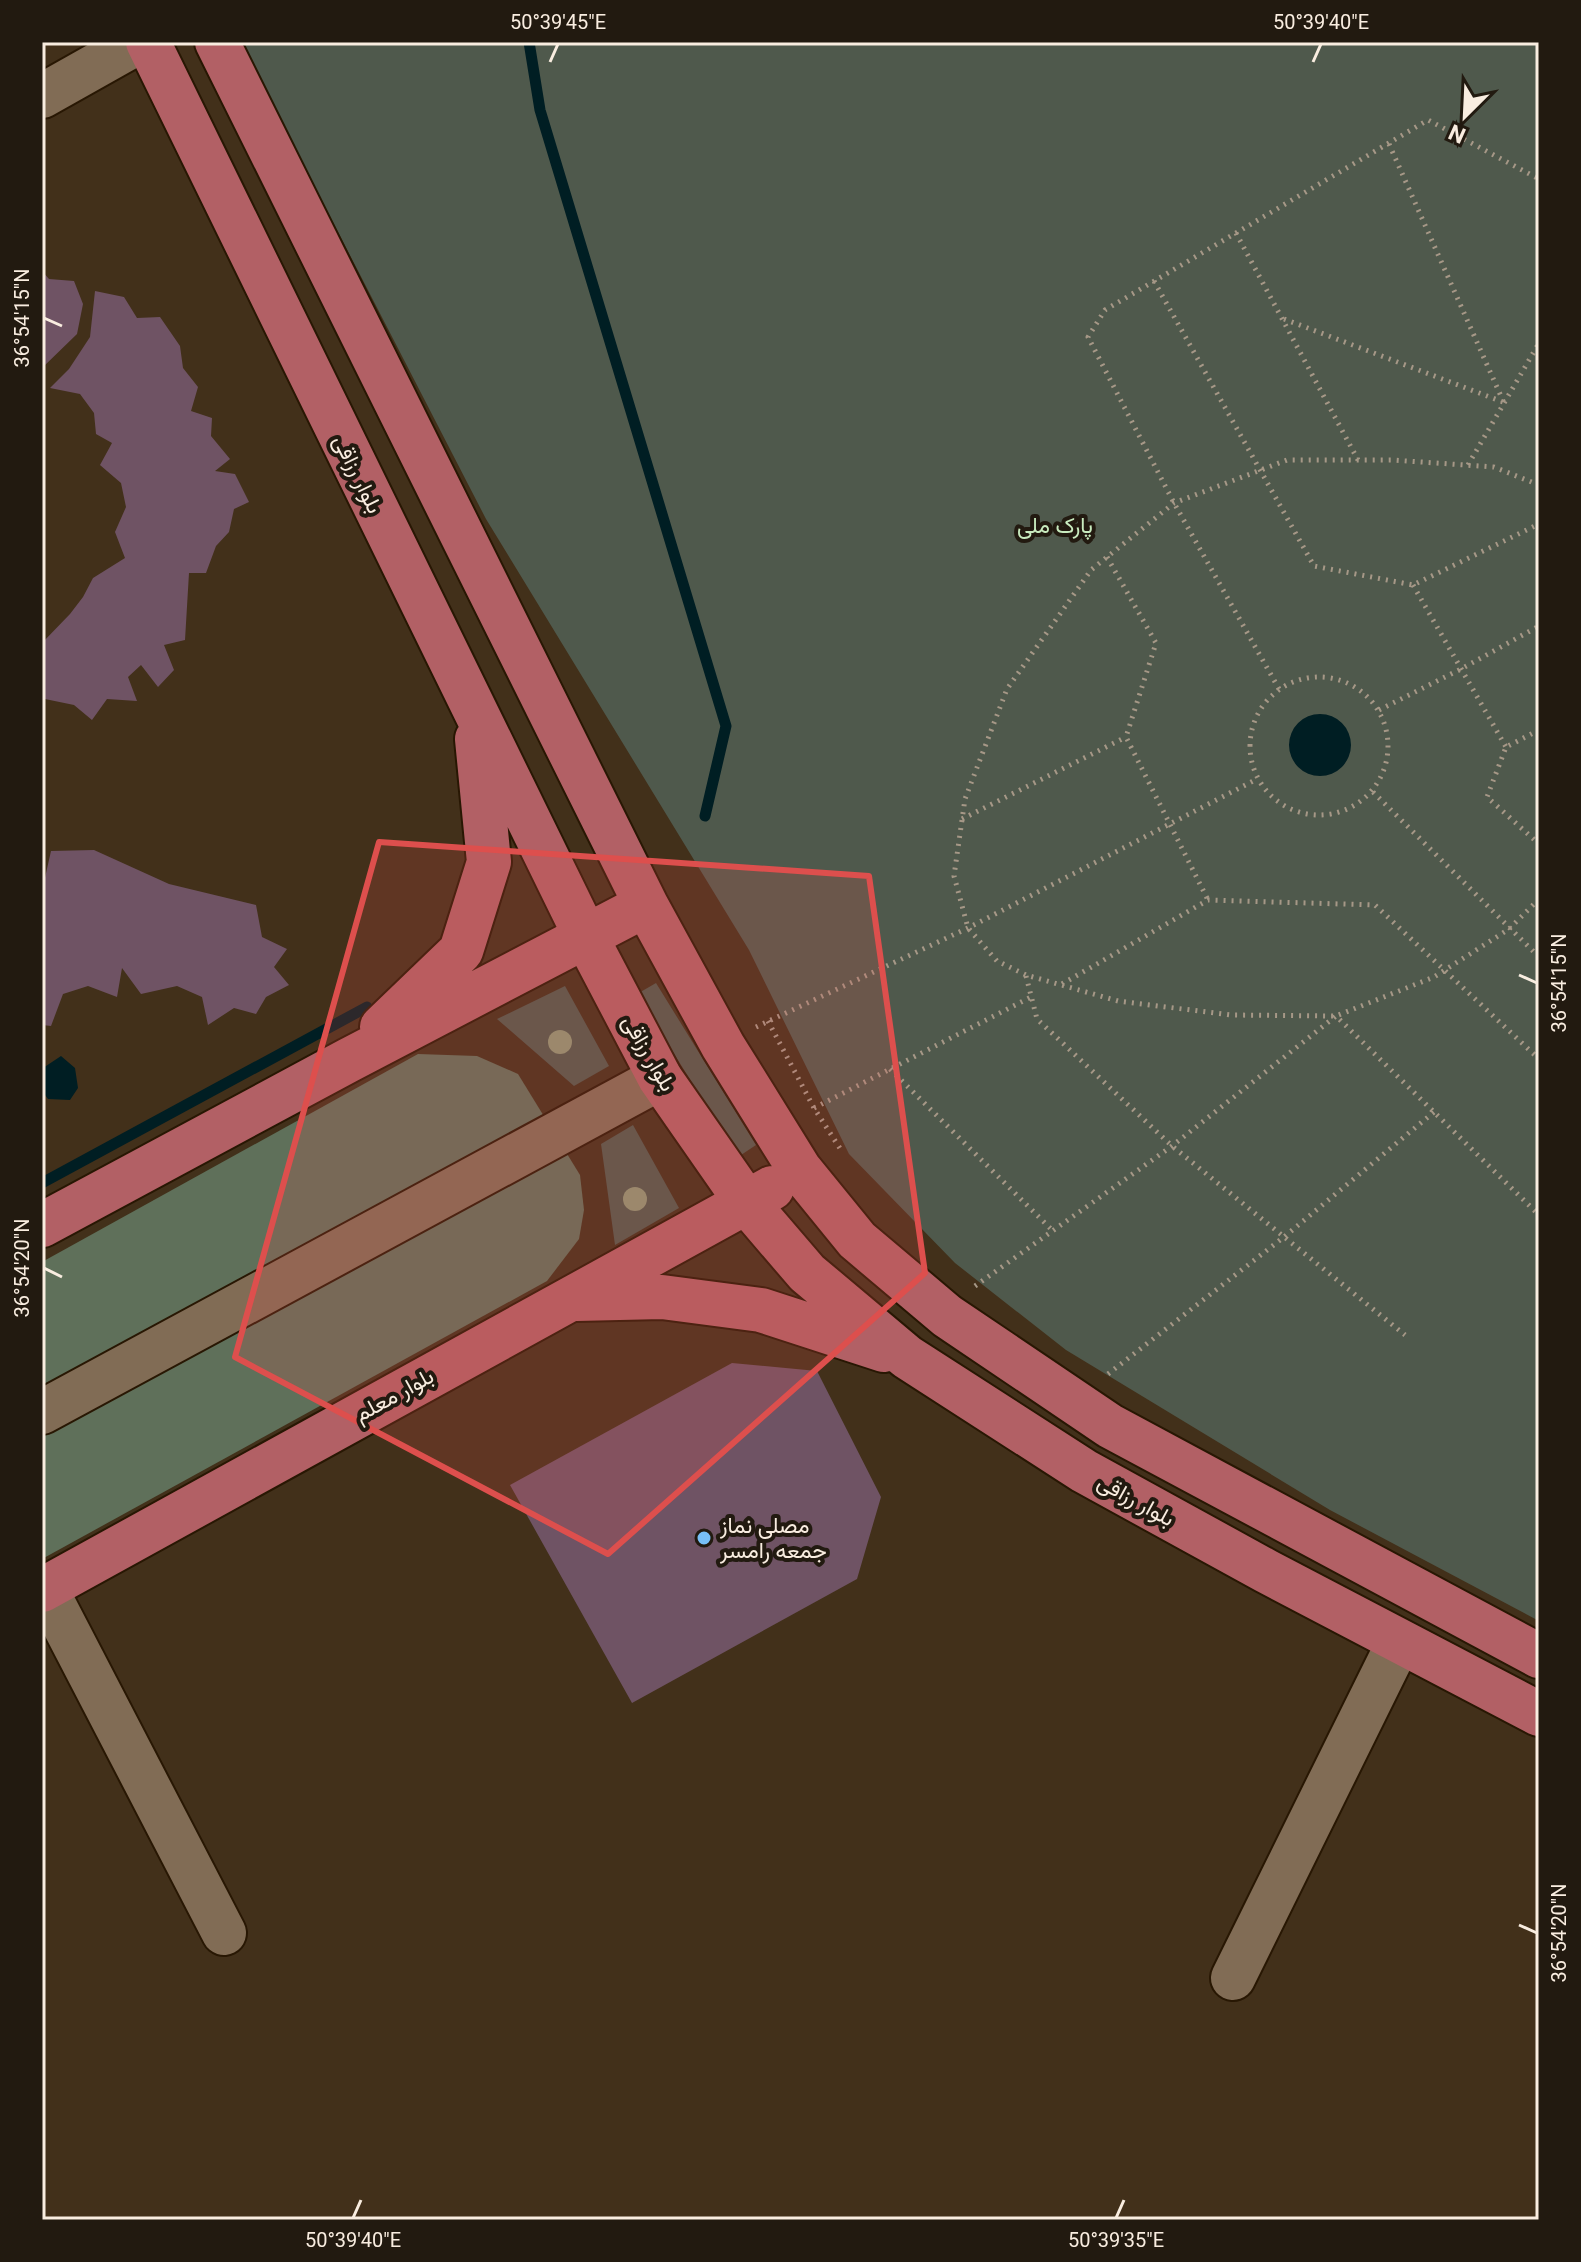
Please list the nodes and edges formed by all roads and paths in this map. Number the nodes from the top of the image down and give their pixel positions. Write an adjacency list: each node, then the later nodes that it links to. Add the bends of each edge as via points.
1 (138, 42): 4 (street)
2 (148, 42): 24 (main road, بلوار رزاقی)
3 (217, 42): 35 (main road)
4 (42, 96)
5 (1388, 144): 6 (path, via 1428,120); 7 (path); 11 (path)
6 (1539, 179)
7 (1236, 233): 8 (path); 9 (path)
8 (1154, 281): 14 (path); 16 (path, via 1105,310 1088,337)
9 (1282, 318): 11 (path); 12 (path)
10 (1539, 343): 11 (path)
11 (1504, 403): 13 (path)
12 (1358, 460): 13 (path); 14 (path, via 1287,460)
13 (1468, 465): 15 (path, via 1494,467)
14 (1259, 471): 16 (path); 19 (path, via 1314,566)
15 (1539, 485)
16 (1174, 503): 18 (path); 22 (path)
17 (1539, 524): 19 (path)
18 (1107, 557): 26 (path, via 1156,643); 30 (path, via 1091,570 1007,689)
19 (1413, 585): 21 (path)
20 (1539, 626): 21 (path)
21 (1461, 669): 23 (path); 27 (path)
22 (1279, 689): 23 (path, via 1322,677 1344,681); 28 (path, via 1251,730 1251,764)
23 (1379, 710): 29 (path, via 1388,730 1389,752)
24 (474, 712): 38 (main road, بلوار رزاقی); 48 (main road, via 489,862 461,951)
25 (1539, 730): 27 (path)
26 (1126, 737): 30 (path); 31 (path)
27 (1506, 747): 32 (path, via 1487,797)
28 (1257, 779): 29 (path, via 1290,810 1312,816 1356,806); 31 (path)
29 (1373, 792): 37 (path)
30 (962, 819): 36 (path, via 954,876)
31 (1169, 826): 34 (path); 36 (path)
32 (1539, 844)
33 (1539, 899): 37 (path)
34 (1208, 900): 40 (path, via 1375,905); 42 (path)
35 (646, 905): 38 (main road); 46 (main road)
36 (968, 928): 41 (path, via 997,961); 45 (path)
37 (1509, 929): 39 (path); 40 (path)
38 (586, 937): 48 (main road); 50 (main road, بلوار رزاقی)
39 (1539, 957)
40 (1444, 971): 44 (path); 47 (path)
41 (1026, 975): 42 (path); 43 (path)
42 (1061, 985): 44 (path, via 1118,1001 1231,1015)
43 (1031, 997): 49 (path); 53 (path, via 1037,1019)
44 (1336, 1016): 52 (path); 53 (path)
45 (768, 1021): 46 (path); 51 (path)
46 (723, 1046): 55 (main road)
47 (1539, 1059)
48 (349, 1060): 58 (main road)
49 (890, 1069): 51 (path); 59 (path)
50 (660, 1078): 56 (main road, بلوار رزاقی); 66 (street)
51 (814, 1108): 54 (path)
52 (1434, 1112): 57 (path); 60 (path)
53 (1172, 1146): 59 (path); 60 (path)
54 (847, 1159)
55 (800, 1170): 56 (main road, بلوار معلم); 69 (main road, via 857,1240 947,1316 1110,1426)
56 (747, 1203): 62 (main road, بلوار معلم); 64 (main road, بلوار رزاقی, via 807,1273)
57 (1539, 1215)
58 (42, 1225)
59 (1053, 1231): 61 (path, via 975,1287)
60 (1284, 1237): 63 (path); 65 (path)
61 (963, 1277)
62 (566, 1299): 64 (main road, via 662,1297 761,1310); 67 (main road, بلوار معلم)
63 (1405, 1335)
64 (907, 1357): 68 (main road, بلوار رزاقی, via 1084,1471)
65 (1097, 1383)
66 (42, 1412)
67 (44, 1589): 71 (street)
68 (1399, 1642): 70 (main road, بلوار رزاقی); 72 (street)
69 (1539, 1656)
70 (1539, 1714)
71 (224, 1933)
72 (1233, 1978)

